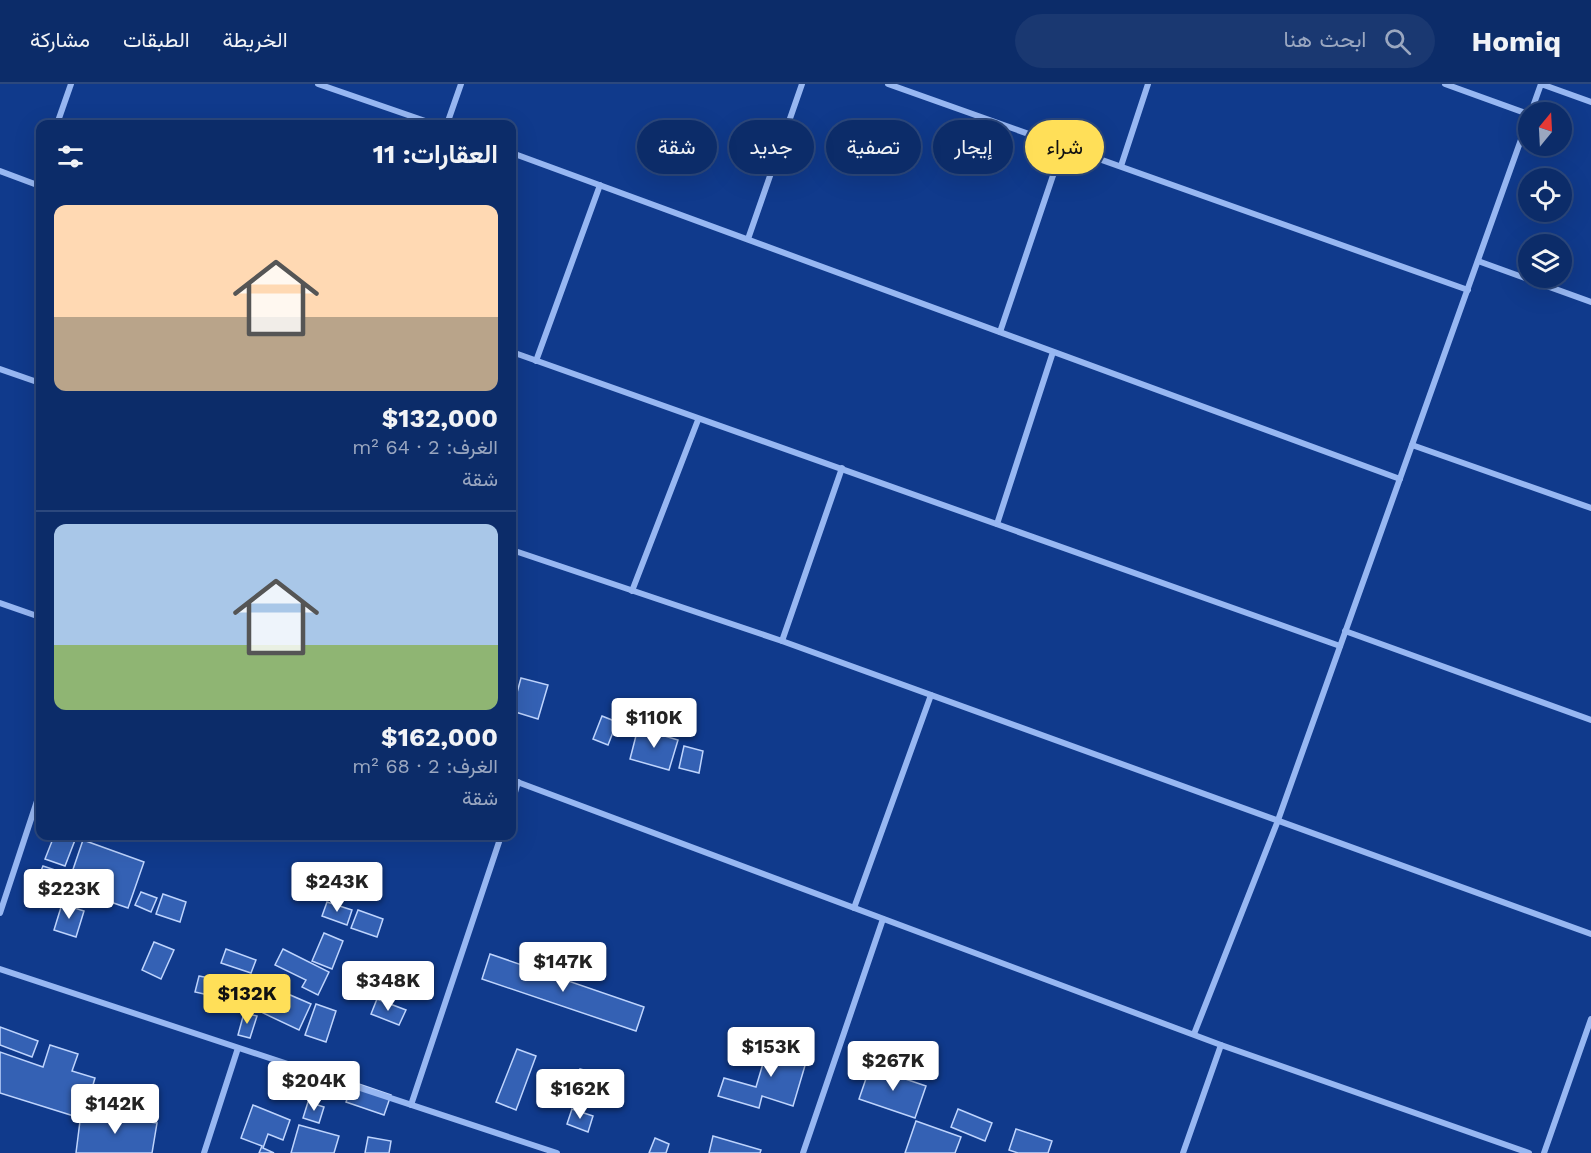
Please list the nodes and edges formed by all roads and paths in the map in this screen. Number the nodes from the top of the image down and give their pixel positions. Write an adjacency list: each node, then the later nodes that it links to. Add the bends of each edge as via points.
1 (71, 84): 11 (street)
2 (318, 84): 12 (street)
3 (461, 84): 13 (street)
4 (802, 84): 23 (street)
5 (888, 84): 14 (street)
6 (1148, 84): 18 (street)
7 (1445, 84): 10 (street)
8 (1534, 102): 9 (street, via 1541,84)
9 (1591, 102)
10 (1518, 109)
11 (58, 120)
12 (422, 120)
13 (448, 120)
14 (1025, 133)
15 (1518, 148): 24 (street)
16 (516, 154): 22 (street)
17 (1104, 160): 18 (street)
18 (1120, 166): 25 (street)
19 (0, 171): 21 (street)
20 (1054, 174): 27 (street)
21 (36, 184)
22 (600, 185): 23 (street); 30 (street)
23 (748, 239): 27 (street)
24 (1478, 261): 25 (street); 26 (street)
25 (1468, 290): 34 (street)
26 (1591, 302)
27 (1000, 332): 28 (street)
28 (1053, 352): 36 (street); 38 (street)
29 (516, 354): 30 (street)
30 (536, 361): 33 (street)
31 (0, 369): 32 (street)
32 (36, 382)
33 (698, 420): 35 (street); 40 (street)
34 (1412, 445): 36 (street); 37 (street)
35 (842, 468): 38 (street); 44 (street)
36 (1400, 479): 43 (street)
37 (1591, 508)
38 (997, 524): 45 (street)
39 (516, 551): 40 (street)
40 (633, 591): 44 (street)
41 (0, 603): 42 (street)
42 (36, 616)
43 (1346, 632): 45 (street); 47 (street)
44 (782, 641): 46 (street)
45 (1340, 646): 50 (street)
46 (931, 695): 50 (street); 52 (street)
47 (1591, 720)
48 (516, 781): 52 (street)
49 (36, 804): 53 (street)
50 (1277, 823): 55 (street); 58 (street)
51 (500, 840): 61 (street)
52 (854, 908): 54 (street)
53 (0, 913)
54 (884, 919): 58 (street); 64 (street)
55 (1591, 934)
56 (0, 969): 60 (street)
57 (1591, 1019): 67 (street)
58 (1194, 1034): 59 (street)
59 (1221, 1045): 65 (street); 66 (street)
60 (238, 1048): 61 (street); 62 (street)
61 (411, 1105): 63 (street)
62 (204, 1153)
63 (556, 1153)
64 (803, 1153)
65 (1183, 1153)
66 (1529, 1153)
67 (1544, 1153)

